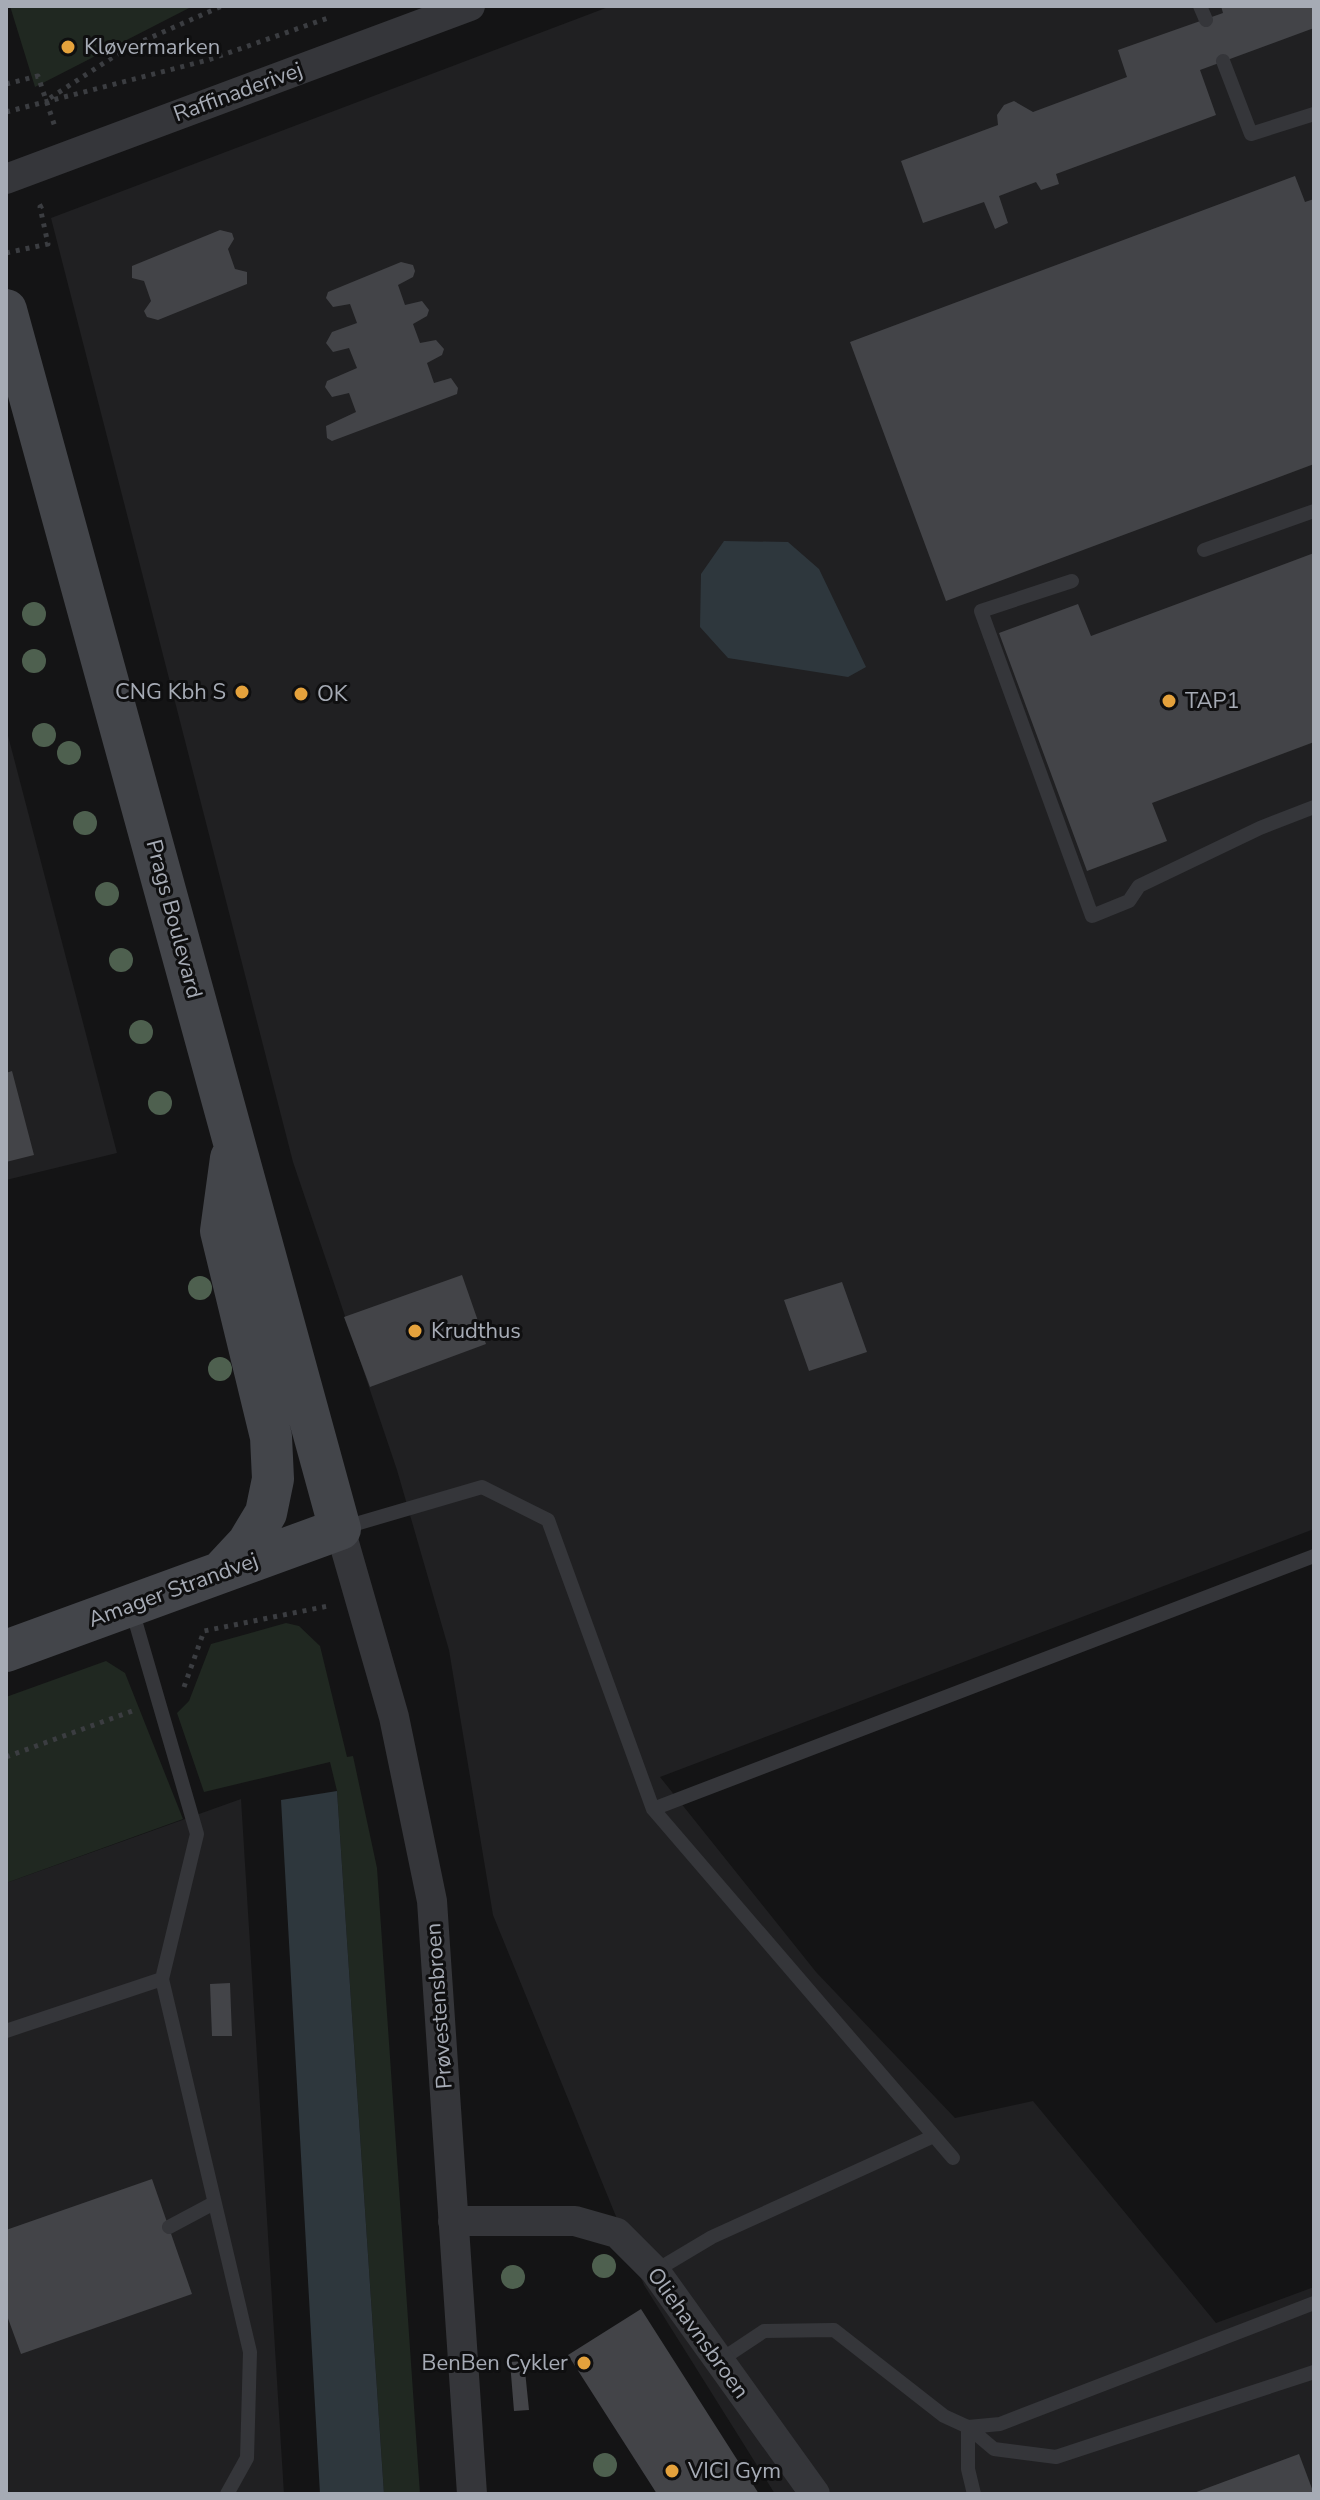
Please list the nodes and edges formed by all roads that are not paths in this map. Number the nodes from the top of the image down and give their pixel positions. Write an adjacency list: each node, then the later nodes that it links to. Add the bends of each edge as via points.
1 (470, 6): 4 (street, Raffinaderivej)
2 (1223, 61): 3 (lane, via 1251,134)
3 (1314, 114)
4 (6, 179)
5 (6, 310): 10 (street, Prags Boulevard)
6 (1314, 511): 7 (lane)
7 (1204, 550)
8 (1072, 581): 9 (lane, via 981,611 1092,916 1129,901 1139,886)
9 (1314, 807)
10 (234, 1141): 11 (street, Prags Boulevard); 13 (street, via 221,1231 271,1437 273,1479 266,1513)
11 (340, 1529): 13 (street, Amager Strandvej); 16 (lane, via 482,1487 548,1520); 22 (street, Prøvestensbroen, via 394,1717 432,1901)
12 (1314, 1556): 16 (lane)
13 (220, 1573): 14 (street, Amager Strandvej)
14 (131, 1606): 15 (street, Amager Strandvej); 17 (lane, via 197,1834)
15 (6, 1651)
16 (653, 1809): 19 (lane)
17 (162, 1979): 18 (lane); 21 (lane)
18 (6, 2031)
19 (934, 2136): 20 (lane); 24 (lane, via 712,2237)
20 (953, 2158)
21 (214, 2203): 23 (lane); 29 (lane, via 250,2352 247,2458)
22 (453, 2221): 24 (street, Oliehavnsbroen, via 575,2221 617,2233); 30 (street, Prøvestensbroen)
23 (169, 2227)
24 (655, 2271): 26 (street, Oliehavnsbroen)
25 (1314, 2303): 28 (lane, via 1000,2424)
26 (719, 2361): 28 (lane, via 764,2331 834,2330 944,2416); 31 (street, Oliehavnsbroen)
27 (1314, 2372): 28 (lane, via 1056,2457 994,2449)
28 (968, 2427): 32 (lane)
29 (227, 2494)
30 (472, 2494)
31 (815, 2494)
32 (974, 2494)

